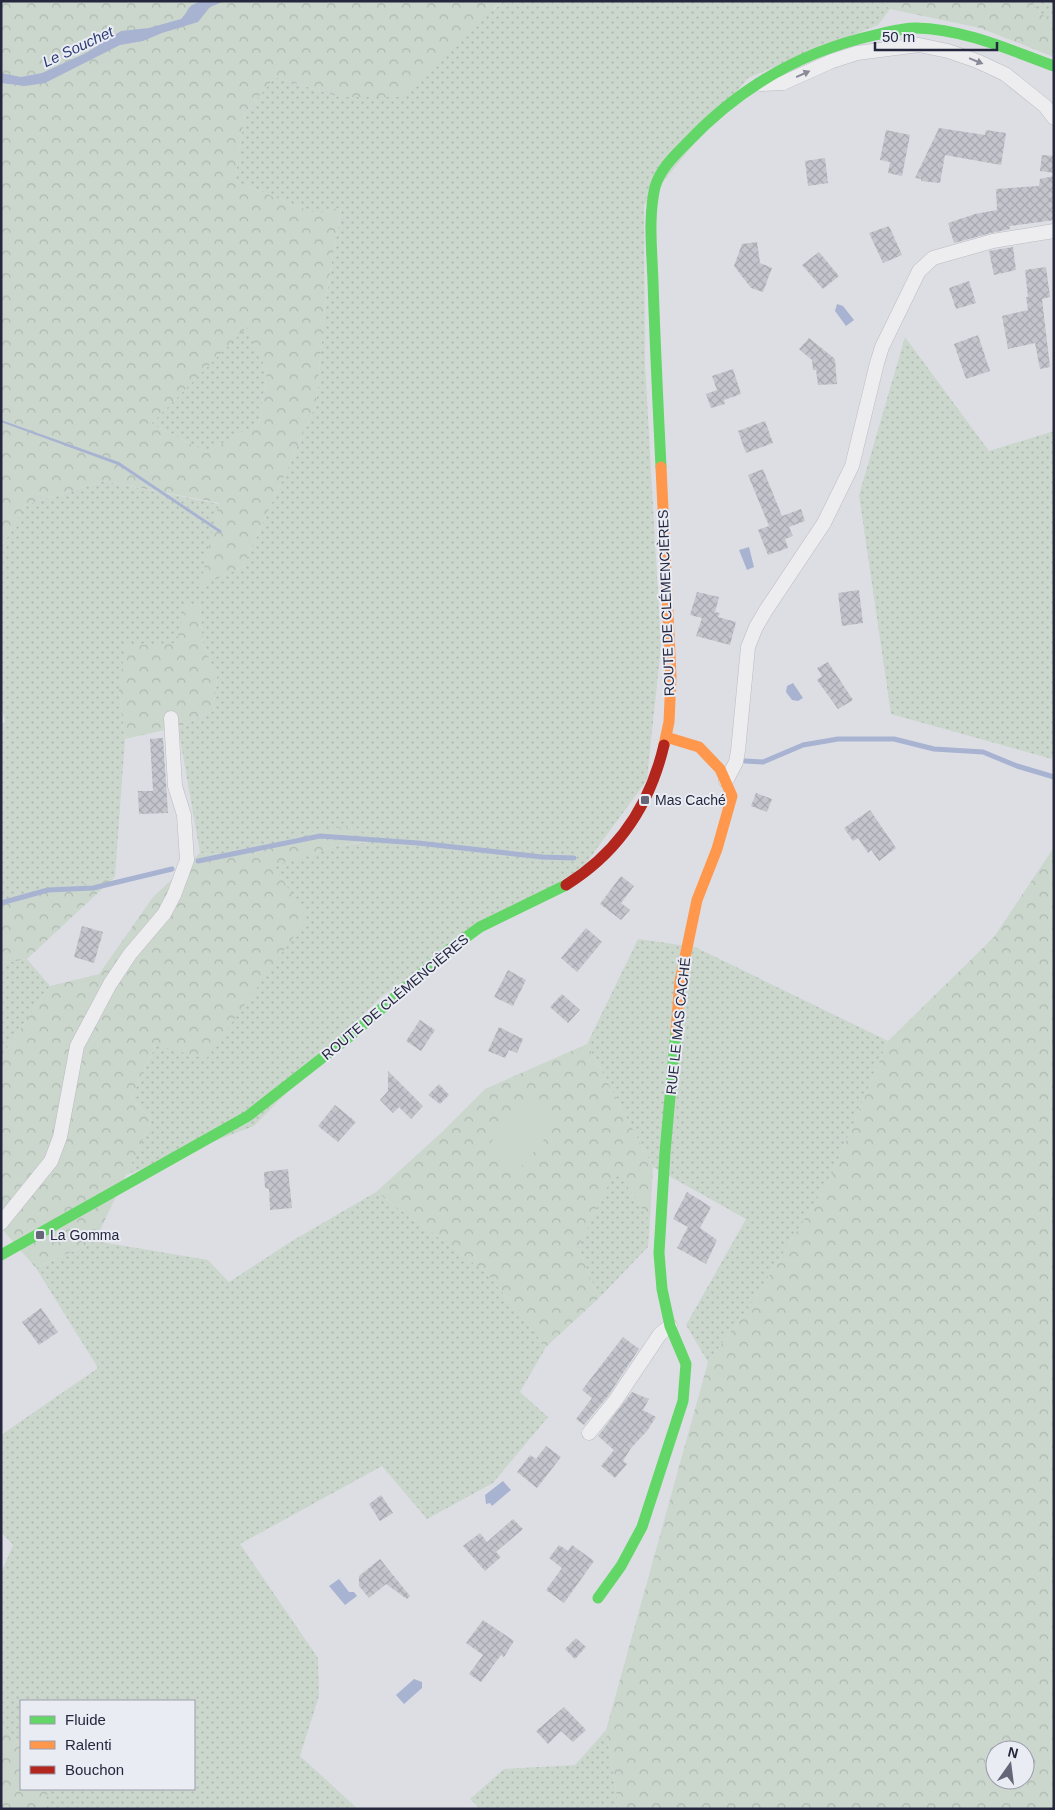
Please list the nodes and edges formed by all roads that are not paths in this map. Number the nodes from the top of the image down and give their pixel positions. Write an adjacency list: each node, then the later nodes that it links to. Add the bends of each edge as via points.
1 (1054, 66): 2 (street, ROUTE DE CLÉMENCIÈRES, via 960,35 913,28 841,43 795,62)
2 (756, 84): 3 (street, one-way to 3, via 783,83 857,53 919,45 948,51 1005,74 1046,106); 6 (street, ROUTE DE CLÉMENCIÈRES, via 698,130 668,163 656,184 652,220 653,302 671,677)
3 (1054, 118)
4 (1054, 231): 7 (street, via 992,241 933,258 919,271 882,347 852,466 824,523 766,610 748,647 738,750)
5 (171, 718): 8 (street, via 175,786 184,815 187,860 164,914 110,984 77,1046 60,1137 51,1160)
6 (666, 737): 7 (street, RUE LE MAS CACHÉ, via 700,747); 9 (street, ROUTE DE CLÉMENCIÈRES, via 655,778 637,815 604,857 580,876 556,892 480,927 349,1037 248,1116)
7 (726, 782): 10 (street, RUE LE MAS CACHÉ, via 732,796 698,900 680,981 659,1228 662,1289)
8 (1, 1222)
9 (1, 1256)
10 (670, 1326): 11 (street, via 660,1334); 12 (street, RUE LE MAS CACHÉ, via 686,1364 683,1401 642,1527 621,1566)
11 (589, 1433)
12 (598, 1598)

